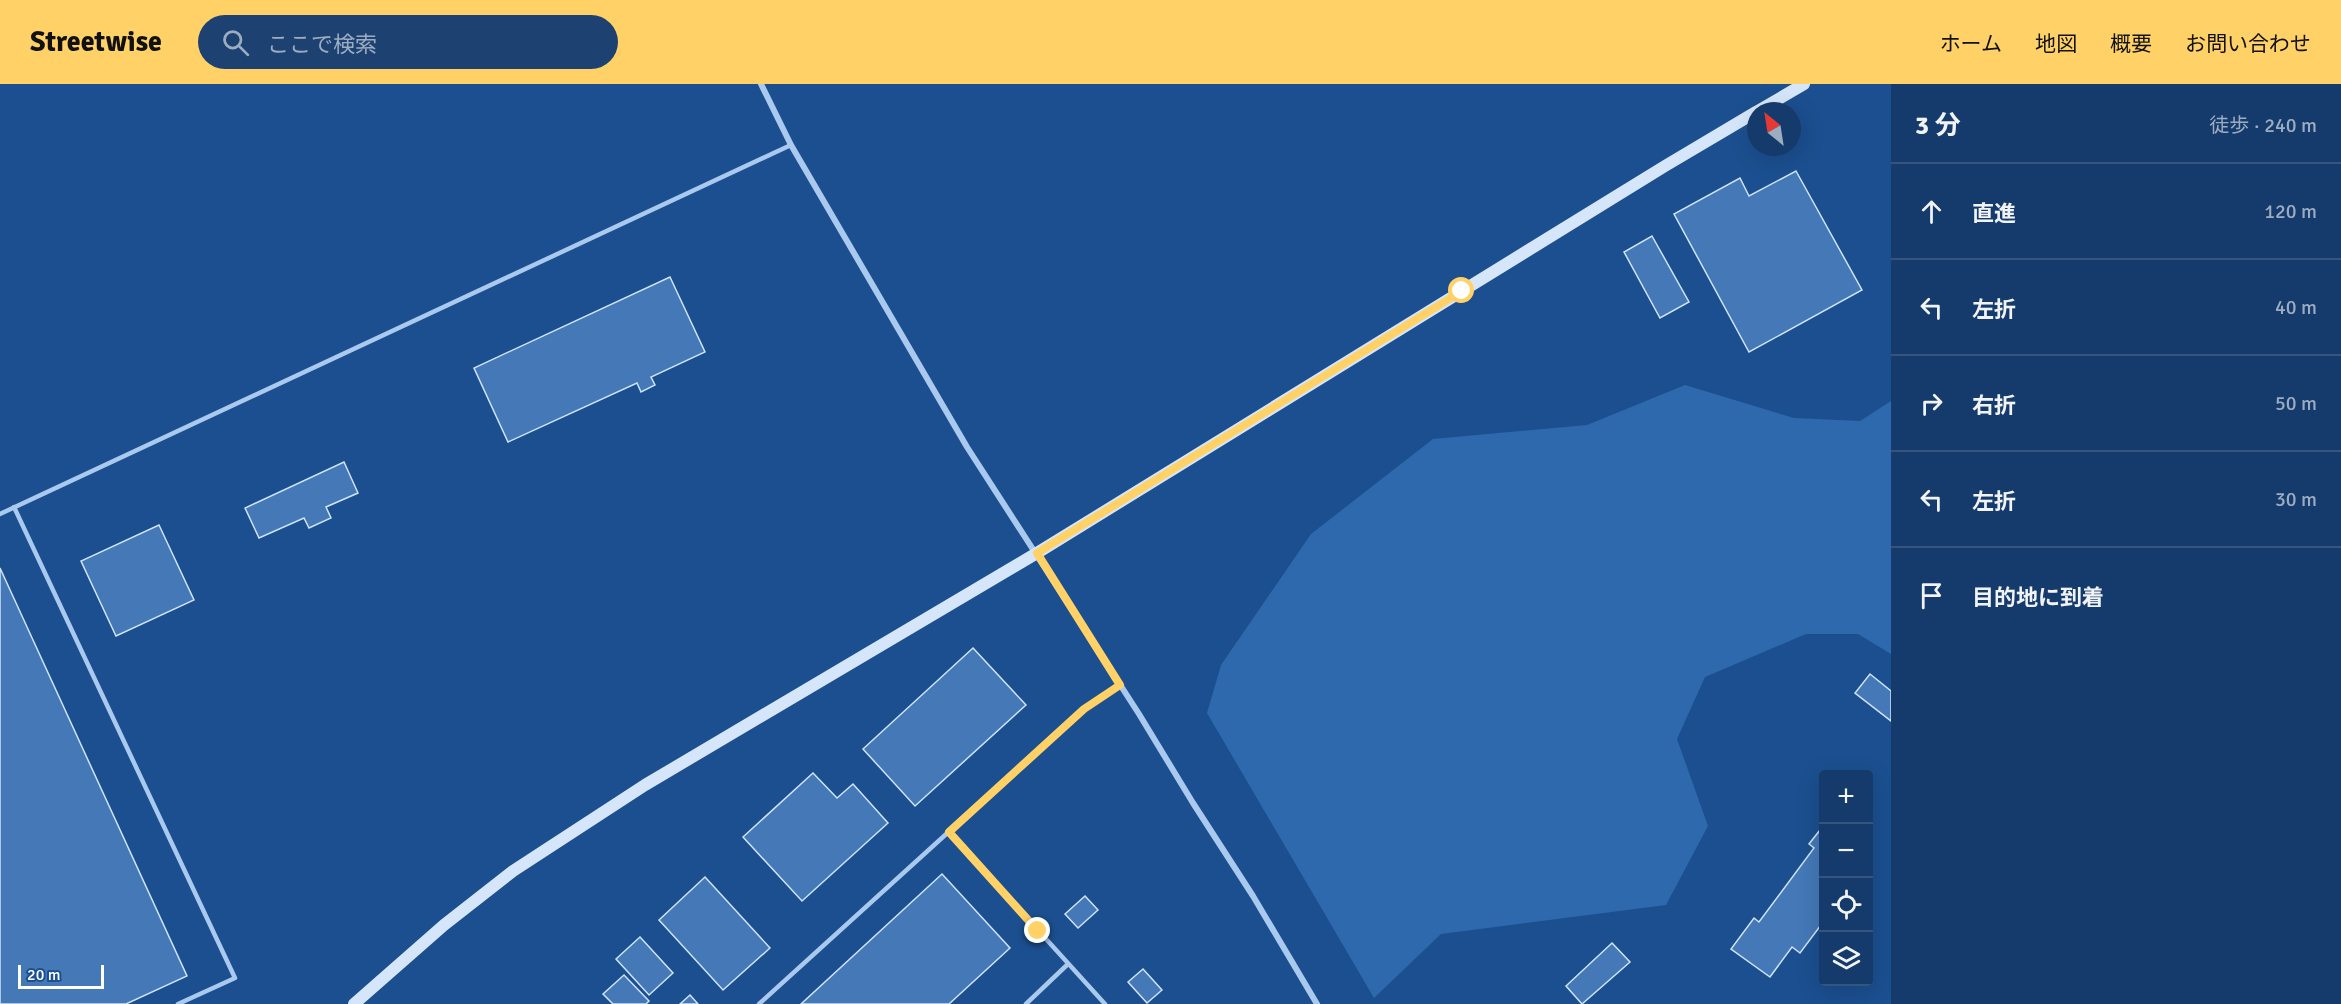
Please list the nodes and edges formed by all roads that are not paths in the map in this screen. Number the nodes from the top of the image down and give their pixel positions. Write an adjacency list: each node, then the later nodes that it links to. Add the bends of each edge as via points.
1 (761, 84): 5 (street)
2 (1804, 84): 3 (street)
3 (1774, 102)
4 (1747, 118): 8 (street)
5 (791, 146): 6 (lane); 8 (street, via 967,447)
6 (14, 507): 7 (lane); 12 (lane, via 235,978)
7 (0, 514)
8 (1037, 553): 9 (street); 13 (street, via 645,785 513,871)
9 (1120, 685): 10 (lane, via 1084,709); 17 (street)
10 (949, 832): 11 (lane); 14 (lane)
11 (1068, 964): 15 (lane); 16 (lane)
12 (178, 1004)
13 (354, 1004)
14 (759, 1004)
15 (1026, 1004)
16 (1105, 1004)
17 (1317, 1004)

